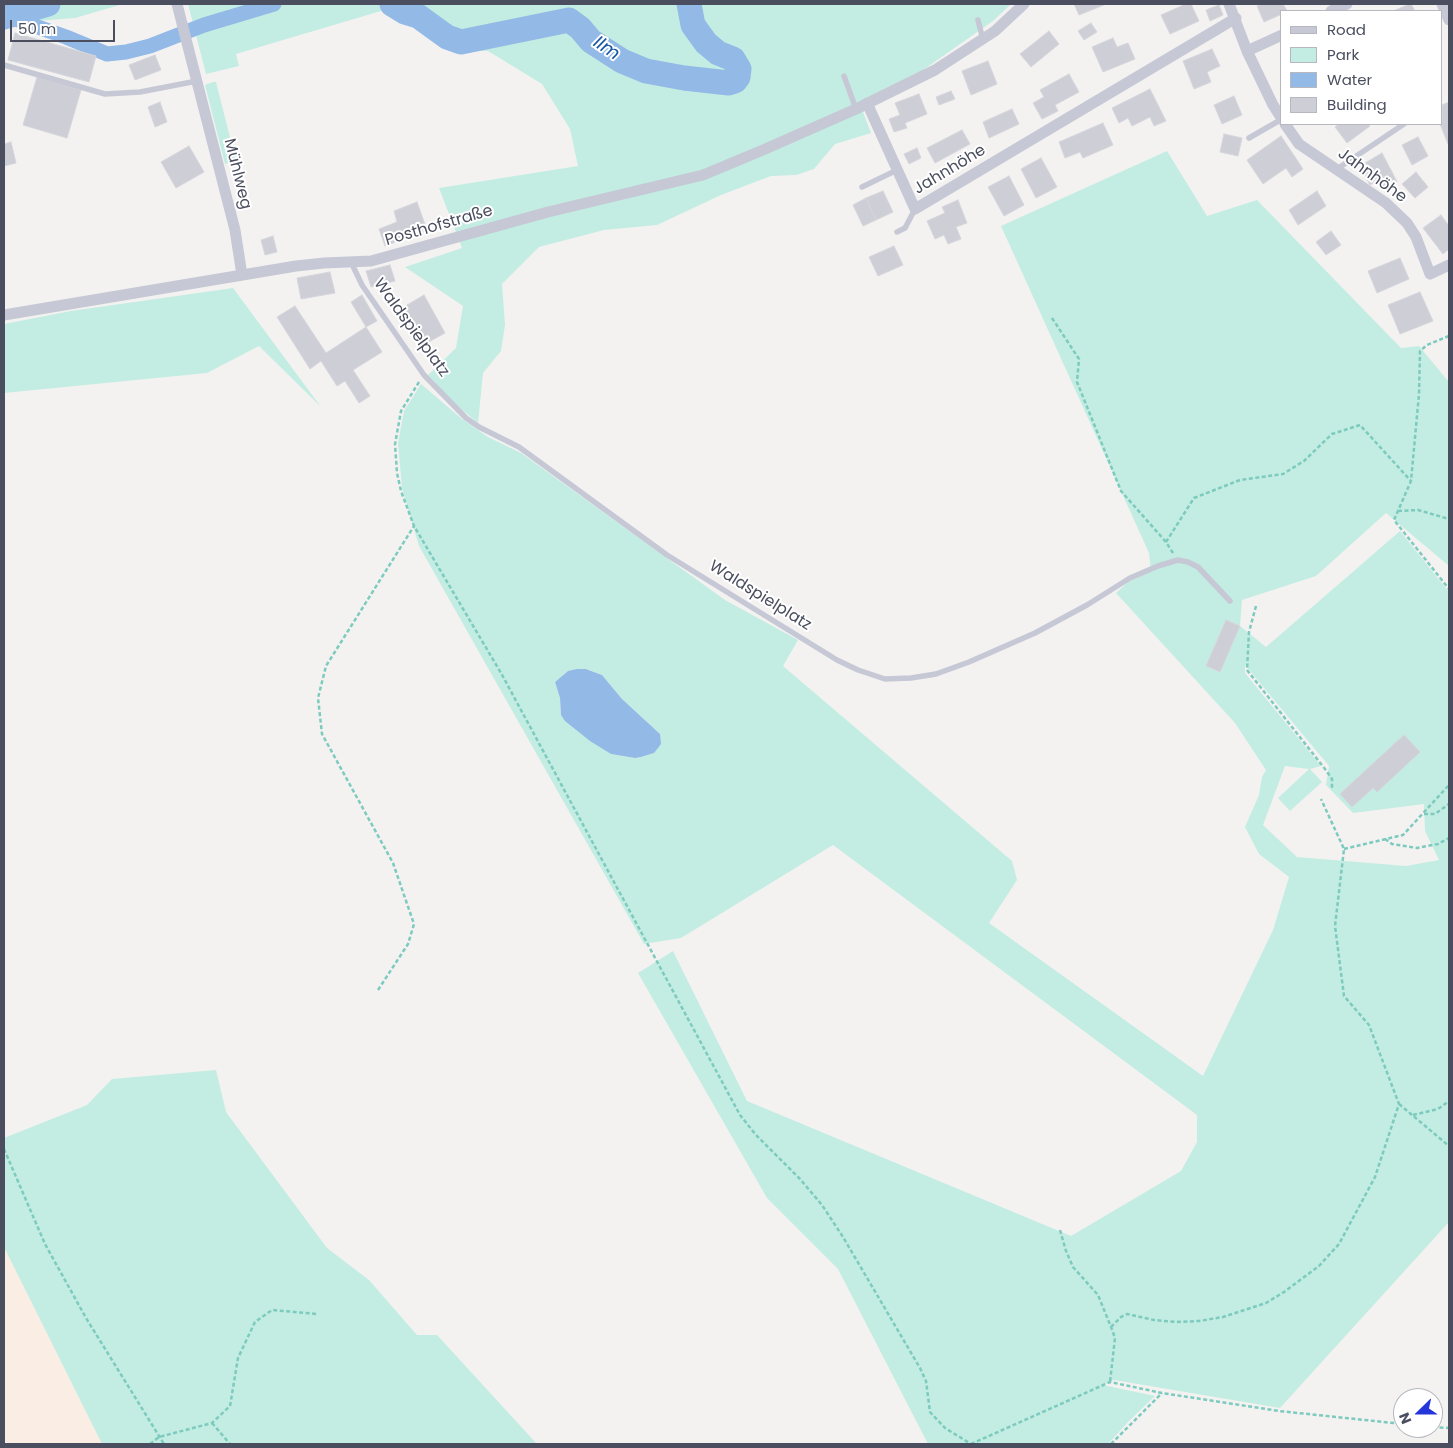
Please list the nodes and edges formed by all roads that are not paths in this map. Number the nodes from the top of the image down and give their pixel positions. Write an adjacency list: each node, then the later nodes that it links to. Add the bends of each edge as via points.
1 (177, 4): 15 (street, Mühlweg)
2 (1024, 4): 11 (street)
3 (1229, 4): 7 (street)
4 (1347, 4): 6 (street)
5 (1442, 4): 9 (street)
6 (1333, 10)
7 (1236, 18): 12 (street); 26 (street, Jahnhöhe)
8 (978, 20): 11 (lane)
9 (1449, 20)
10 (1280, 36): 12 (street)
11 (983, 40): 16 (street, via 935,70)
12 (1248, 51): 18 (street)
13 (4, 66): 15 (lane, via 105,94 140,92)
14 (844, 76): 17 (lane)
15 (197, 81): 30 (street, Mühlweg, via 235,230)
16 (867, 103): 17 (street, Posthofstraße); 24 (street, Jahnhöhe)
17 (856, 109): 28 (street, Posthofstraße, via 703,175 548,212 378,260)
18 (1280, 116)
19 (1280, 120): 22 (lane)
20 (1286, 125): 23 (street, Jahnhöhe, via 1299,144)
21 (1403, 125): 23 (lane)
22 (1249, 138)
23 (1337, 169): 29 (street, Jahnhöhe, via 1386,203 1406,223 1416,237 1430,274)
24 (897, 170): 25 (lane); 26 (street, Jahnhöhe)
25 (862, 188)
26 (915, 209): 27 (lane, via 905,228)
27 (897, 232)
28 (351, 262): 30 (street, Posthofstraße); 32 (lane, Waldspielplatz, via 362,285 424,375 466,418 519,447 667,555 858,670 885,679 936,674 1034,633 1130,578 1178,560 1198,567)
29 (1449, 264)
30 (242, 275): 31 (street, Posthofstraße)
31 (4, 315)
32 (1230, 601)

